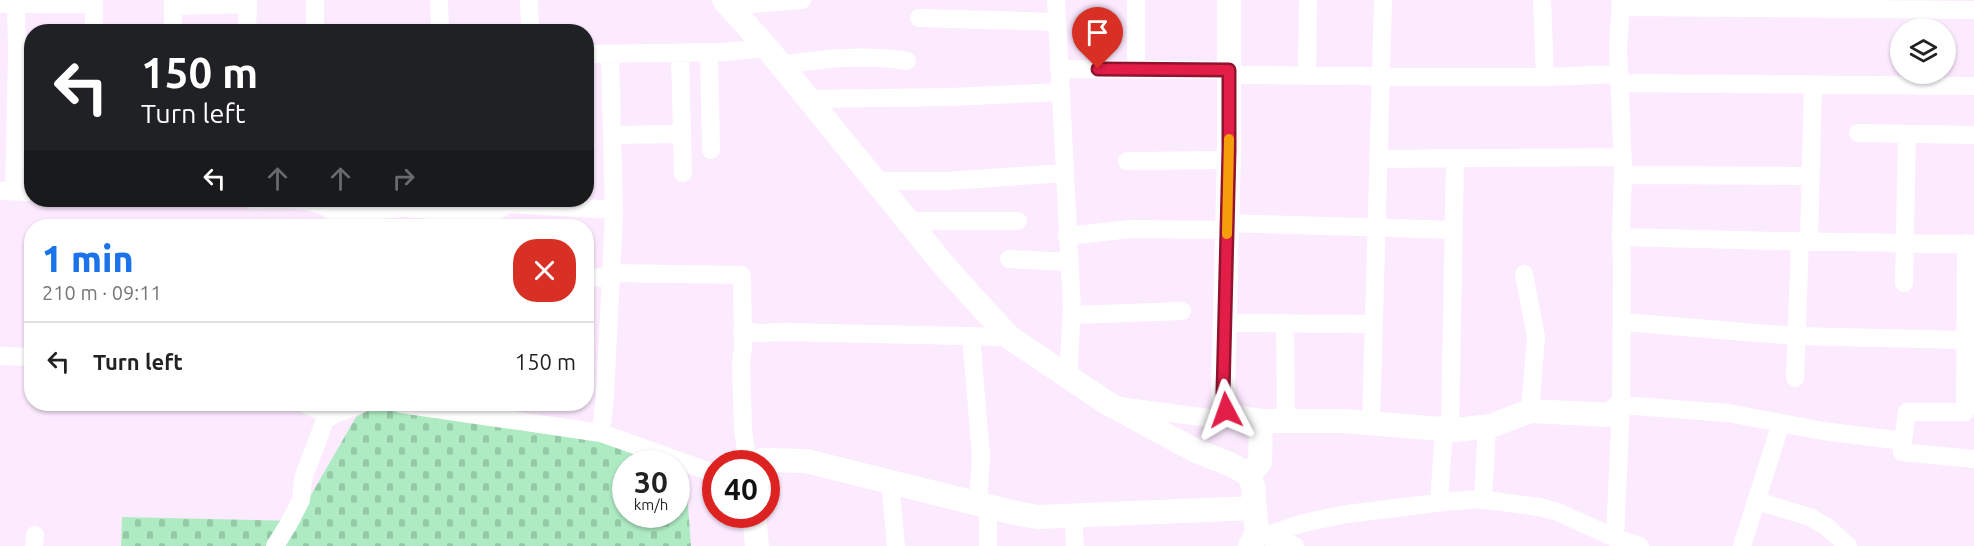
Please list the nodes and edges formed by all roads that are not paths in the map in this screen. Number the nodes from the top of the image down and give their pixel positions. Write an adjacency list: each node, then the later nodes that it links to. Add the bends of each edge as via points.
1 (315, 0): 24 (street)
2 (439, 0): 25 (street)
3 (530, 0): 26 (street)
4 (802, 0): 15 (street)
5 (1056, 0): 20 (street)
6 (1136, 0): 34 (street)
7 (1229, 0): 35 (street)
8 (1308, 0): 36 (street)
9 (1383, 0): 37 (street)
10 (1542, 0): 38 (street)
11 (11, 2): 12 (street); 59 (street, via 17,56)
12 (94, 2): 21 (street)
13 (248, 2): 14 (street); 23 (street)
14 (173, 3): 22 (street)
15 (726, 3): 31 (street)
16 (1621, 3): 17 (street); 39 (street)
17 (1701, 4): 18 (street)
18 (1974, 10)
19 (919, 18): 20 (street)
20 (1058, 22): 33 (street)
21 (94, 24)
22 (173, 24)
23 (247, 24)
24 (315, 24)
25 (440, 24)
26 (530, 24)
27 (680, 52): 28 (street); 30 (street); 44 (street)
28 (709, 52): 31 (street); 49 (street)
29 (594, 54): 30 (street)
30 (610, 54): 47 (street)
31 (774, 56): 32 (street); 43 (street)
32 (907, 61)
33 (1059, 69): 34 (street); 42 (street)
34 (1136, 70): 35 (street)
35 (1229, 73): 36 (street); 52 (street)
36 (1307, 75): 37 (street)
37 (1380, 76): 38 (street); 51 (street)
38 (1545, 77): 39 (street)
39 (1620, 78): 40 (street); 54 (street)
40 (1813, 84): 41 (street); 57 (street)
41 (1974, 86)
42 (1060, 92): 43 (street); 56 (street)
43 (808, 99): 58 (street)
44 (682, 134): 47 (street); 55 (street)
45 (1858, 134): 46 (street)
46 (1907, 134): 48 (street); 78 (street)
47 (612, 135): 67 (street)
48 (1974, 135)
49 (711, 150)
50 (1455, 158): 51 (street); 54 (street); 74 (street)
51 (1378, 159): 73 (street)
52 (1229, 160): 53 (street); 72 (street)
53 (1127, 161)
54 (1623, 166): 57 (street); 76 (street)
55 (683, 173)
56 (1064, 173): 58 (street, via 947,181); 75 (street)
57 (1810, 176): 77 (street)
58 (874, 181): 70 (street)
59 (15, 191)
60 (326, 207): 68 (street)
61 (382, 207): 69 (street)
62 (399, 207): 63 (street)
63 (436, 207)
64 (472, 207): 65 (street, via 492,214)
65 (504, 207)
66 (562, 207): 67 (street)
67 (614, 210): 84 (street)
68 (344, 219)
69 (348, 219)
70 (907, 220): 71 (street); 95 (street)
71 (1018, 222)
72 (1227, 226): 73 (street); 75 (street); 89 (street)
73 (1376, 229): 74 (street); 91 (street)
74 (1454, 230): 114 (street)
75 (1067, 236): 81 (street)
76 (1621, 237): 77 (street); 88 (street)
77 (1804, 242): 78 (street); 94 (street)
78 (1905, 242): 79 (street); 85 (street)
79 (1970, 243): 96 (street)
80 (1008, 259): 81 (street)
81 (1069, 262): 87 (street)
82 (1524, 274): 106 (street, via 1536,337)
83 (594, 276): 84 (street)
84 (612, 276): 92 (street, via 742,275); 115 (street)
85 (1904, 283)
86 (1182, 311): 87 (street)
87 (1072, 315): 99 (street)
88 (1622, 322): 94 (street); 102 (street)
89 (1225, 323): 90 (street); 108 (street, via 1224,404)
90 (1285, 323): 91 (street); 110 (street)
91 (1374, 324): 111 (street)
92 (742, 331): 93 (street); 117 (street)
93 (971, 336): 95 (street); 126 (street)
94 (1797, 336): 96 (street); 100 (street)
95 (1009, 337): 99 (street)
96 (1966, 340): 116 (street, via 1965,412 1907,412)
97 (0, 356): 98 (street)
98 (24, 357)
99 (1068, 377): 101 (street)
100 (1795, 378)
101 (1110, 405): 108 (street, via 1216,419); 121 (street)
102 (1621, 405): 106 (street, via 1611,415); 112 (street, via 1728,413); 131 (street)
103 (320, 411): 107 (street)
104 (344, 411): 107 (street)
105 (449, 411): 115 (street)
106 (1530, 411): 113 (street)
107 (331, 416): 132 (street, via 320,430 303,479 301,500)
108 (1233, 417): 109 (street)
109 (1261, 421): 110 (street); 121 (street, via 1260,462)
110 (1286, 421): 111 (street)
111 (1371, 423): 114 (street)
112 (1781, 423): 116 (street); 124 (street)
113 (1487, 426): 114 (street); 123 (street)
114 (1447, 429): 125 (street)
115 (601, 433): 120 (street)
116 (1903, 441): 118 (street, via 1902,452)
117 (746, 450)
118 (1974, 459)
119 (780, 460): 122 (street, via 806,461)
120 (702, 469)
121 (1249, 475): 127 (street)
122 (890, 482): 126 (street); 134 (street)
123 (1484, 500): 125 (street); 131 (street, via 1558,512)
124 (1757, 501): 139 (street); 140 (street, via 1810,517)
125 (1439, 502): 130 (street, via 1347,513)
126 (983, 505): 128 (street, via 1038,517); 135 (street)
127 (1255, 508): 128 (street); 130 (street)
128 (1073, 515): 136 (street)
129 (755, 528): 133 (street)
130 (1257, 538): 137 (street)
131 (1615, 538): 138 (street)
132 (275, 546)
133 (757, 546)
134 (896, 546)
135 (988, 546)
136 (1075, 546)
137 (1295, 546)
138 (1640, 546)
139 (1742, 546)
140 (1848, 546)

